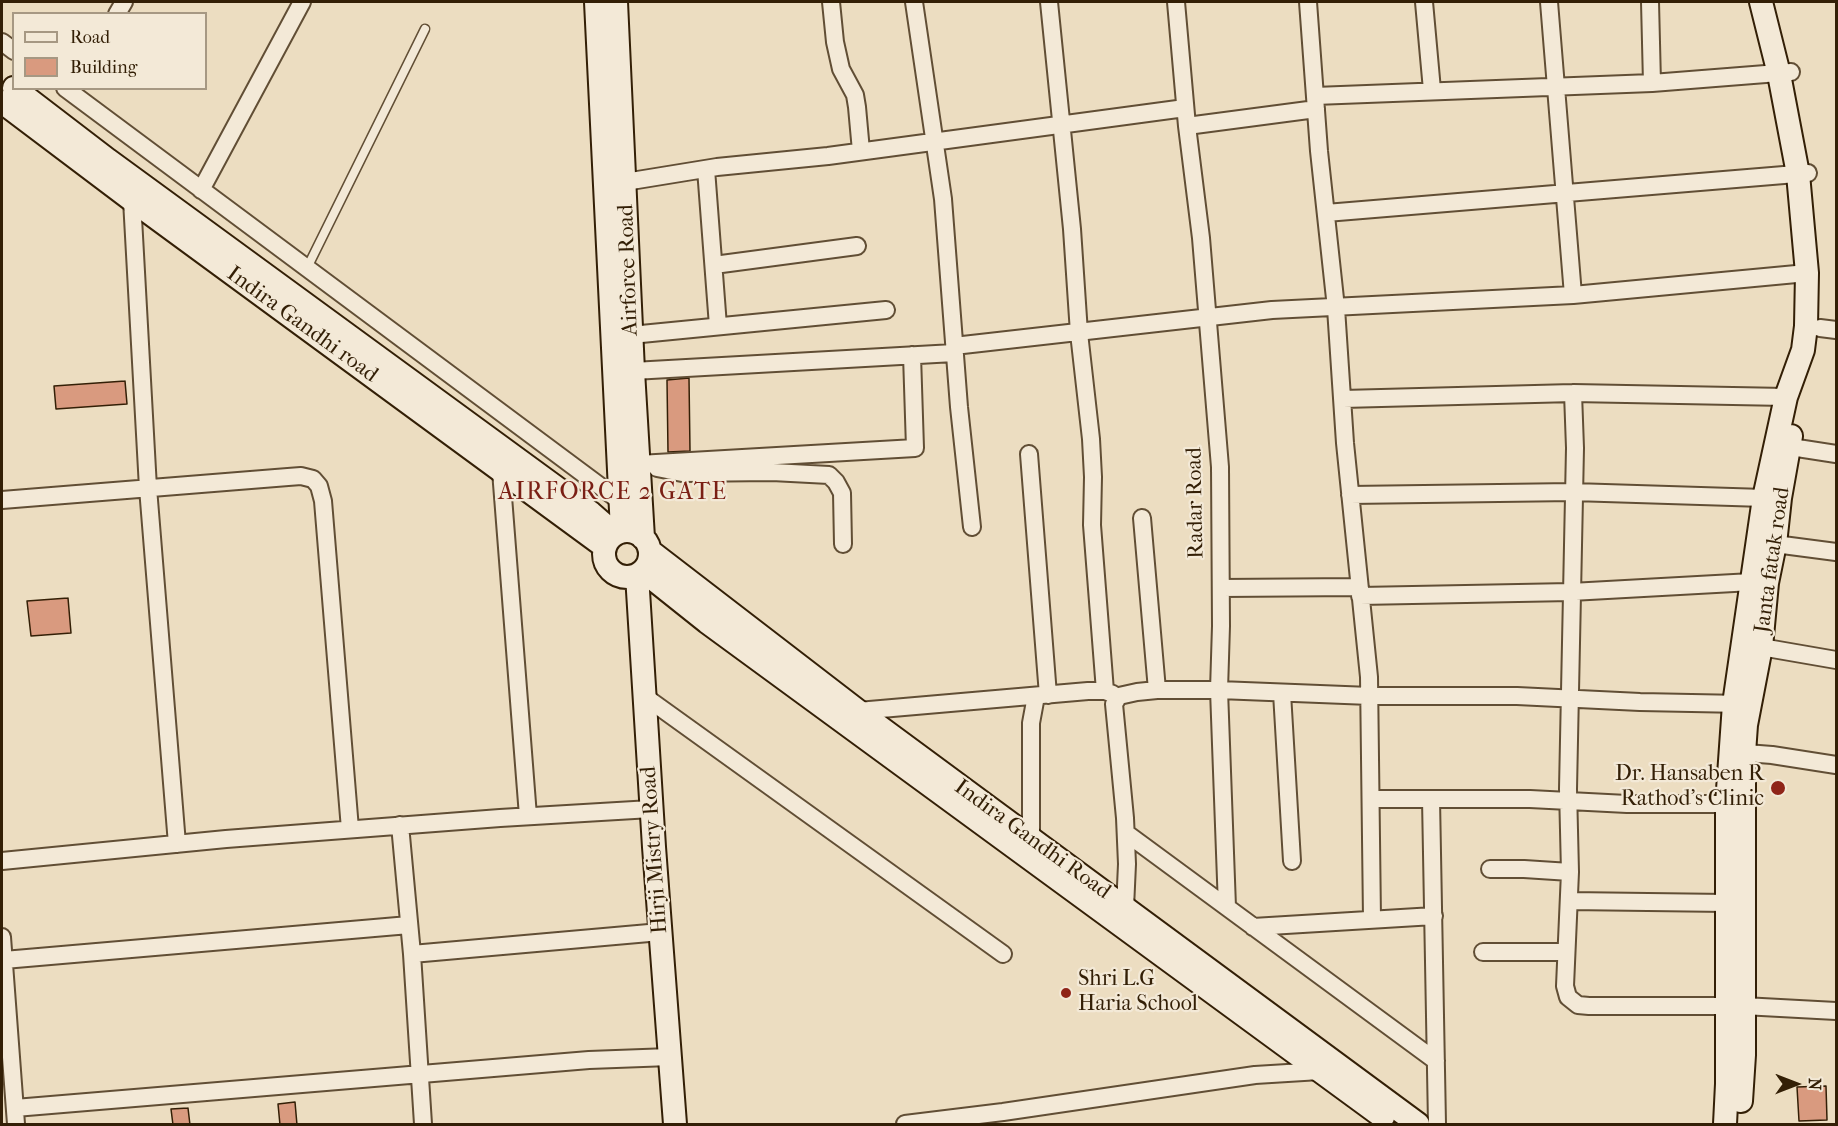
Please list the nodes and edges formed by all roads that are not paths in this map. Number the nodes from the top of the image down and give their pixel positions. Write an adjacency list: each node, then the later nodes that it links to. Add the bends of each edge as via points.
1 (302, 2): 31 (street)
2 (596, 2): 63 (main road, Airforce Road)
3 (616, 2): 30 (main road, Airforce Road)
4 (831, 2): 27 (street, via 841,69 855,95)
5 (914, 2): 26 (street)
6 (1049, 2): 24 (street)
7 (1176, 2): 23 (street, Radar Road)
8 (1308, 2): 22 (street)
9 (1424, 2): 20 (street)
10 (1549, 2): 17 (street)
11 (1650, 2): 16 (street)
12 (1761, 2): 15 (main road)
13 (1774, 2): 15 (main road, Janta fatak road)
14 (424, 30): 37 (lane)
15 (1785, 73): 16 (street); 29 (main road, Janta fatak road)
16 (1652, 83): 17 (street)
17 (1557, 86): 20 (street); 32 (street)
18 (17, 90): 69 (main road, Indira Gandhi road, via 591,513)
19 (70, 90): 31 (street)
20 (1432, 90): 22 (street)
21 (2, 102): 33 (main road, Indira Gandhi road)
22 (1316, 102): 25 (street); 34 (street)
23 (1185, 108): 24 (street); 25 (street, Radar Road)
24 (1061, 124): 26 (street); 45 (street)
25 (1187, 126): 42 (street, Radar Road)
26 (933, 141): 27 (street); 47 (street, via 943,199)
27 (861, 151): 28 (street)
28 (706, 169): 30 (street); 36 (street)
29 (1803, 174): 32 (street); 38 (main road); 44 (main road, Janta fatak road)
30 (625, 182): 46 (main road, Airforce Road)
31 (201, 190): 37 (street)
32 (1563, 193): 34 (street); 39 (street)
33 (132, 200): 57 (main road, Indira Gandhi road); 58 (street)
34 (1326, 213): 40 (street)
35 (857, 246): 36 (street)
36 (714, 265): 43 (street)
37 (307, 268): 63 (street)
38 (1807, 273): 39 (street); 51 (main road, via 1803,350)
39 (1573, 295): 40 (street)
40 (1336, 308): 42 (street); 52 (street)
41 (886, 310): 43 (street)
42 (1208, 317): 45 (street); 71 (street, Radar Road, via 1220,467)
43 (718, 326): 46 (street)
44 (1828, 329): 53 (main road, Janta fatak road)
45 (1079, 333): 47 (street); 78 (street, via 1091,439 1093,537)
46 (632, 335): 49 (main road, Airforce Road)
47 (954, 349): 48 (street); 65 (street)
48 (912, 355): 49 (street); 56 (street, via 915,448)
49 (633, 371): 56 (main road, Airforce Road)
50 (1573, 393): 51 (street); 52 (street); 59 (street)
51 (1786, 397): 53 (main road)
52 (1343, 399): 60 (street)
53 (1782, 446): 55 (street); 61 (main road); 67 (main road, Janta fatak road)
54 (1029, 454): 80 (street)
55 (1836, 454)
56 (639, 464): 66 (street, via 682,473 829,475 842,493); 69 (main road, Airforce Road)
57 (501, 471): 69 (main road, Indira Gandhi road); 93 (street)
58 (148, 488): 62 (street); 95 (street, via 301,476 313,479 319,486); 98 (street)
59 (1573, 492): 60 (street); 61 (street); 73 (street)
60 (1350, 495): 72 (street)
61 (1764, 498): 70 (main road)
62 (2, 500)
63 (620, 501): 69 (main road, Airforce Road)
64 (1142, 518): 76 (street)
65 (972, 527)
66 (843, 544)
67 (1775, 544): 68 (street); 74 (main road, Janta fatak road)
68 (1836, 552)
69 (630, 553): 81 (main road, Hirji Mistry Road); 85 (main road, Indira Gandhi Road); 92 (main road, Hirji Mistry Road); 122 (main road, Indira Gandhi Road, via 706,622)
70 (1752, 582): 73 (street); 84 (main road)
71 (1221, 588): 72 (street); 77 (street, Radar Road)
72 (1360, 592): 73 (street); 82 (street)
73 (1571, 592): 83 (street)
74 (1761, 647): 75 (street); 84 (main road, Janta fatak road)
75 (1836, 660)
76 (1157, 690): 77 (street); 78 (street)
77 (1219, 690): 79 (street); 105 (street, Radar Road)
78 (1112, 693): 80 (street); 96 (street)
79 (1282, 693): 82 (street); 100 (street)
80 (1042, 695): 85 (street); 97 (street, via 1031,723)
81 (644, 696): 92 (main road, Hirji Mistry Road); 116 (street)
82 (1370, 696): 83 (street); 89 (street)
83 (1571, 699): 84 (street); 90 (street)
84 (1742, 704): 86 (main road, Janta fatak road)
85 (858, 711): 97 (main road, Indira Gandhi Road)
86 (1737, 752): 87 (street); 91 (main road); 118 (main road, Janta fatak road)
87 (1836, 765)
88 (1431, 799): 89 (street); 90 (street); 107 (street)
89 (1371, 800): 108 (street)
90 (1569, 800): 91 (street); 102 (street)
91 (1727, 804): 104 (main road)
92 (645, 810): 93 (street); 111 (main road, Hirji Mistry Road); 120 (main road, Hirji Mistry Road)
93 (528, 816): 94 (street)
94 (400, 825): 95 (street); 109 (street)
95 (350, 829): 98 (street)
96 (1126, 833): 105 (street); 106 (street)
97 (1031, 839): 106 (main road, Indira Gandhi Road)
98 (177, 844): 99 (street)
99 (2, 861)
100 (1292, 861)
101 (1490, 869): 102 (street)
102 (1570, 872): 103 (street)
103 (1569, 902): 104 (street); 114 (street)
104 (1727, 903): 118 (main road)
105 (1227, 907): 110 (street)
106 (1125, 908): 122 (main road, Indira Gandhi Road)
107 (1434, 916): 108 (street); 121 (street)
108 (1372, 920): 110 (street)
109 (409, 925): 115 (street); 117 (street)
110 (1253, 927): 121 (street)
111 (649, 933): 115 (street); 120 (main road, Hirji Mistry Road)
112 (2, 937): 117 (street)
113 (1483, 952): 114 (street)
114 (1566, 952): 118 (street, via 1565,986 1568,998 1578,1005)
115 (412, 954): 123 (street)
116 (1004, 954)
117 (4, 960): 125 (street)
118 (1735, 1006): 119 (street); 133 (main road); 134 (main road, Janta fatak road, via 1744,1055)
119 (1836, 1011)
120 (664, 1057): 123 (street); 128 (main road, Hirji Mistry Road); 129 (main road, Hirji Mistry Road)
121 (1436, 1061): 132 (street)
122 (1325, 1065): 124 (main road, Indira Gandhi Road); 126 (street)
123 (419, 1073): 125 (street); 127 (street)
124 (1382, 1114): 131 (main road, Indira Gandhi Road)
125 (16, 1116)
126 (1004, 1118): 130 (street)
127 (423, 1125)
128 (663, 1125)
129 (675, 1125)
130 (905, 1125)
131 (1418, 1125)
132 (1437, 1125)
133 (1725, 1125)
134 (1740, 1125)

